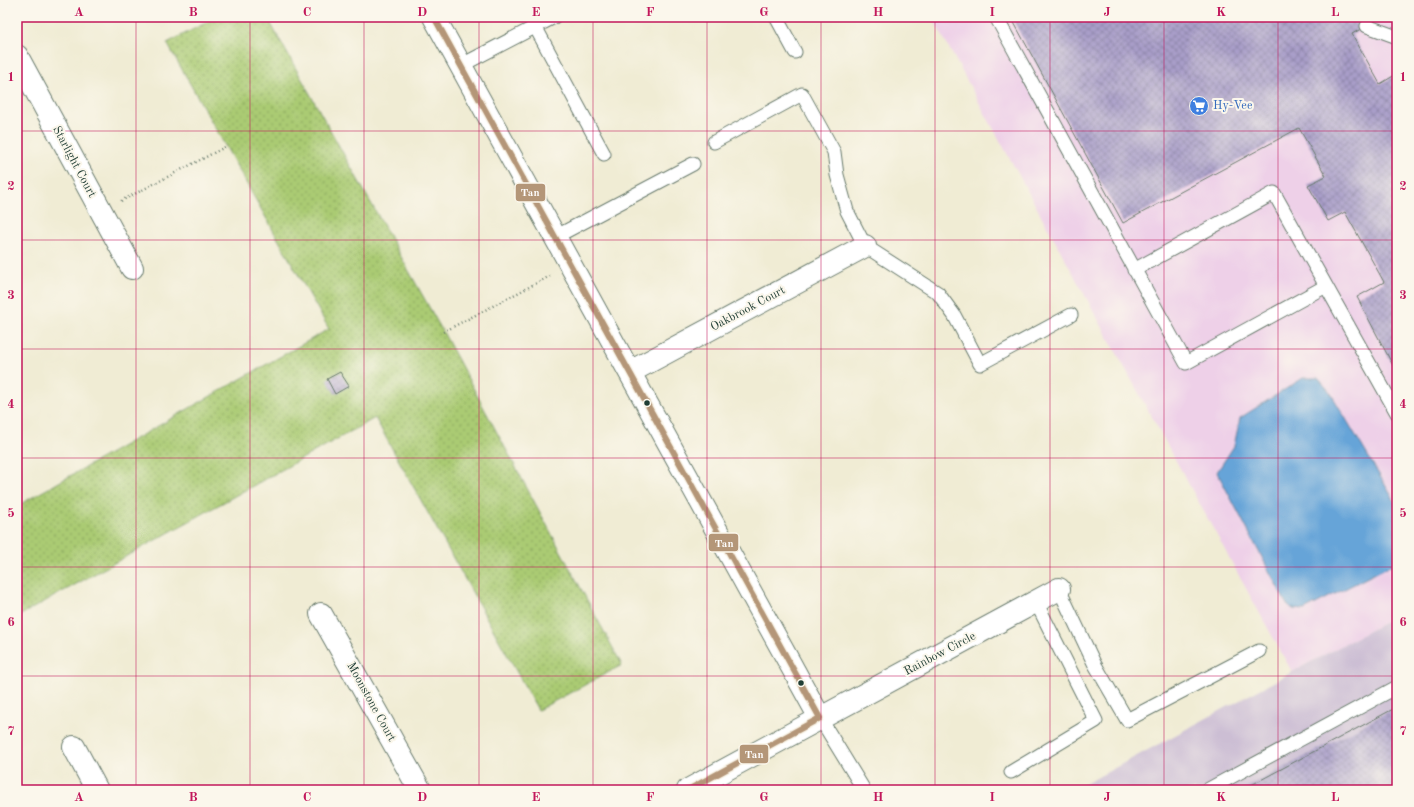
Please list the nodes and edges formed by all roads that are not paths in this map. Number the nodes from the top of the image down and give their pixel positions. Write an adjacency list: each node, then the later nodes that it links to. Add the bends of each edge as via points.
1 (434, 17): 10 (street)
2 (554, 17): 5 (lane)
3 (776, 17): 8 (lane)
4 (996, 17): 17 (lane)
5 (533, 22): 10 (lane); 12 (lane)
6 (1367, 26): 7 (lane)
7 (1397, 37)
8 (795, 52)
9 (17, 56): 16 (street, Starlight Court)
10 (460, 66): 14 (street)
11 (714, 142): 15 (lane, via 802,94 834,152 846,211)
12 (604, 154)
13 (692, 164): 14 (lane)
14 (555, 237): 20 (street)
15 (865, 246): 19 (lane, via 938,293 954,315 980,364); 20 (street, Oakbrook Court)
16 (132, 268)
17 (1134, 270): 18 (lane, via 1186,363); 18 (lane, via 1274,193)
18 (1326, 286): 21 (lane)
19 (1071, 315)
20 (630, 372): 27 (street)
21 (1397, 413)
22 (1060, 589): 23 (street, Rainbow Circle); 25 (lane, via 1094,663 1127,720)
23 (1036, 602): 27 (street, Rainbow Circle); 29 (lane, via 1096,721)
24 (321, 614): 32 (street, Moonstone Court)
25 (1259, 651)
26 (1397, 687): 35 (lane)
27 (820, 718): 30 (street, Rainbow Circle); 34 (lane)
28 (74, 748): 31 (street)
29 (1011, 772)
30 (711, 785): 33 (street, Rainbow Circle)
31 (97, 790)
32 (420, 790)
33 (688, 790)
34 (864, 790)
35 (1207, 790)

